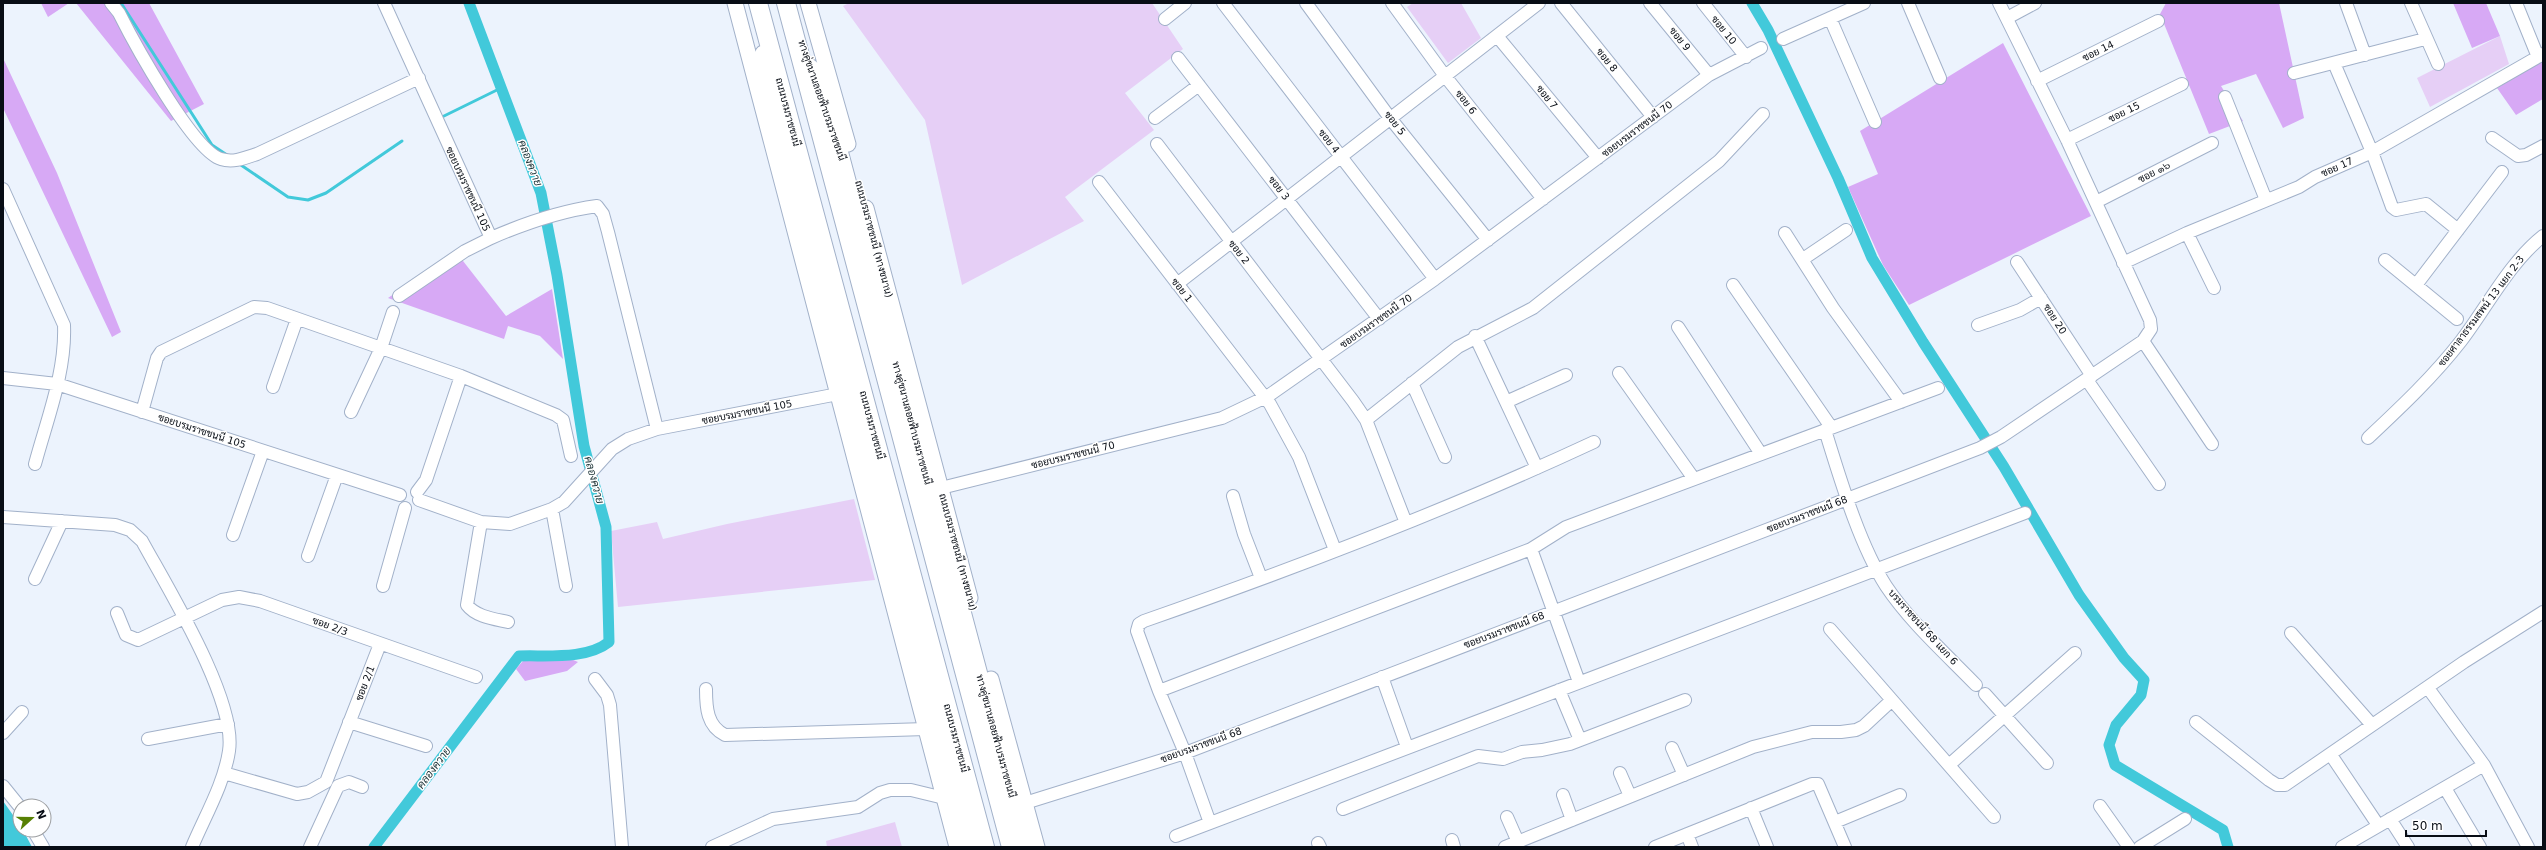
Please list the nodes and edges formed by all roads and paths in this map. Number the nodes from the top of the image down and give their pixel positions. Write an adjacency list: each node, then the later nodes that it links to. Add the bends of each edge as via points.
1 (111, 3): 39 (street, via 119,13 156,82 207,150 219,159 234,160 256,154)
2 (384, 3): 39 (street, ซอยบรมราชชนนี 105)
3 (757, 3): 50 (main road, via 760,42); 221 (highway, ถนนบรมราชชนนี)
4 (786, 3): 53 (main road, ทางคู่ขนานลอยฟ้าบรมราชชนนี); 222 (highway)
5 (1185, 3): 24 (street)
6 (1223, 3): 58 (street, ซอย 4)
7 (1306, 3): 48 (street, ซอย 5)
8 (1392, 3): 38 (street, ซอย 6)
9 (1539, 3): 26 (street)
10 (1561, 3): 46 (street, ซอย 8)
11 (1650, 3): 37 (street, ซอย 9)
12 (1703, 3): 32 (street, ซอย 10)
13 (1864, 3): 22 (street)
14 (1908, 3): 40 (street)
15 (2000, 3): 23 (street)
16 (2035, 3): 23 (street)
17 (2346, 3): 30 (street)
18 (2411, 3): 28 (street)
19 (2516, 3): 31 (street)
20 (736, 4): 50 (main road); 106 (main road)
21 (809, 7): 53 (main road, via 815,48); 127 (main road, ถนนบรมราชชนนี (ทางขนาน))
22 (1830, 18): 27 (street); 49 (street)
23 (2007, 18): 41 (street)
24 (1165, 19)
25 (2158, 21): 41 (street, ซอย 14)
26 (1497, 36): 38 (street); 59 (street, ซอย 7)
27 (1783, 39)
28 (2425, 39): 30 (street); 35 (street)
29 (1761, 48): 32 (street, ซอยบรมราชชนนี 70)
30 (2365, 55): 34 (street)
31 (2540, 55): 57 (street, ซอย 17)
32 (1746, 57): 37 (street, ซอยบรมราชชนนี 70)
33 (1178, 58): 43 (street, ซอย 3)
34 (2334, 63): 36 (street); 57 (street)
35 (2438, 64)
36 (2294, 73)
37 (1709, 75): 46 (street, ซอยบรมราชชนนี 70)
38 (1445, 76): 48 (street); 64 (street, ซอย 6)
39 (418, 78): 73 (street, ซอยบรมราชชนนี 105)
40 (1940, 78)
41 (2037, 81): 52 (street)
42 (2182, 84): 52 (street, ซอย 15)
43 (1199, 85): 47 (street); 63 (street, ซอย 3)
44 (2225, 97): 65 (street)
45 (1764, 114): 93 (street, via 1714,166 1533,308)
46 (1653, 117): 59 (street, ซอยบรมราชชนนี 70)
47 (1155, 118)
48 (1390, 118): 58 (street); 74 (street, ซอย 5)
49 (1875, 122)
50 (781, 138): 220 (main road)
51 (2492, 138): 56 (street, via 2518,156 2526,155)
52 (2067, 140): 66 (street)
53 (838, 143): 223 (main road, ทางคู่ขนานลอยฟ้าบรมราชชนนี)
54 (2212, 143): 66 (street, ซอย ๑๖)
55 (1157, 144): 75 (street, ซอย 2)
56 (2543, 146)
57 (2372, 152): 65 (street, ซอย 17); 69 (street, via 2392,207 2396,210 2426,204)
58 (1341, 157): 63 (street); 80 (street, ซอย 4)
59 (1598, 158): 64 (street, ซอยบรมราชชนนี 70)
60 (2502, 172): 69 (street)
61 (1099, 182): 81 (street, ซอย 1)
62 (3, 189): 67 (street)
63 (1287, 199): 75 (street); 90 (street, ซอย 3)
64 (1543, 200): 74 (street, ซอยบรมราชชนนี 70)
65 (2266, 200): 71 (street, ซอย 17)
66 (2096, 202): 79 (street)
67 (8, 216): 103 (street, via 64,325 65,342)
68 (1846, 230): 76 (street)
69 (2458, 230): 83 (street)
70 (1785, 233): 76 (street)
71 (2187, 233): 79 (street, ซอย 17); 84 (street)
72 (2543, 236): 115 (street, ซอยศาลาธรรมสพน์ 13 แยก 2-3, via 2526,249 2460,342 2420,389)
73 (491, 238): 85 (street, via 465,251); 113 (street, ซอยบรมราชชนนี 105, via 559,215 597,206 603,214)
74 (1488, 240): 80 (street, ซอยบรมราชชนนี 70)
75 (1231, 242): 81 (street); 96 (street, ซอย 2)
76 (1803, 259): 109 (street, via 1833,308)
77 (2385, 260): 83 (street)
78 (2017, 262): 86 (street, ซอย 20)
79 (2123, 264): 94 (street, via 2150,320 2152,329)
80 (1435, 279): 90 (street, ซอยบรมราชชนนี 70)
81 (1177, 284): 107 (street, ซอย 1)
82 (1732, 285): 114 (street, บรมราชชนนี 68 แยก 6)
83 (2416, 286): 88 (street)
84 (2214, 288)
85 (399, 296)
86 (2041, 298): 91 (street); 101 (street, ซอย 20)
87 (393, 312): 95 (street)
88 (2457, 318)
89 (298, 319): 95 (street); 104 (street); 110 (street, via 254,306 168,347 157,358)
90 (1379, 319): 96 (street, ซอยบรมราชชนนี 70)
91 (1978, 325)
92 (1678, 327): 119 (street)
93 (1475, 336): 102 (street); 108 (street)
94 (2143, 341): 101 (street, ซอยบรมราชชนนี 68); 117 (street)
95 (381, 348): 99 (street); 111 (street)
96 (1322, 359): 107 (street, ซอยบรมราชชนนี 70); 112 (street, ซอย 2)
97 (1619, 373): 125 (street)
98 (1566, 375): 108 (street)
99 (461, 376): 120 (street, via 563,420); 129 (street, via 426,480)
100 (3, 378): 103 (street, ซอยบรมราชชนนี 105)
101 (2089, 378): 126 (street, ซอย 20); 131 (street, ซอยบรมราชชนนี 68, via 1980,448)
102 (1412, 383): 112 (street); 121 (street)
103 (57, 384): 110 (street, ซอยบรมราชชนนี 105); 122 (street)
104 (273, 387)
105 (1938, 388): 109 (street)
106 (838, 394): 113 (street, ซอยบรมราชชนนี 105); 175 (main road)
107 (1265, 398): 127 (street, ซอยบรมราชชนนี 70, via 1222,418); 141 (street, ซอย 1, via 1299,457)
108 (1506, 402): 123 (street)
109 (1901, 402): 114 (street)
110 (142, 412): 118 (street, ซอยบรมราชชนนี 105)
111 (351, 412)
112 (1366, 420): 138 (street, ซอย 2)
113 (657, 429): 133 (street, ซอยบรมราชชนนี 105, via 628,439 612,449 572,493)
114 (1828, 429): 119 (street); 131 (street, บรมราชชนนี 68 แยก 6)
115 (2368, 438)
116 (1594, 442): 123 (street)
117 (2212, 444)
118 (263, 451): 124 (street, ซอยบรมราชชนนี 105); 139 (street)
119 (1762, 454): 125 (street)
120 (571, 456)
121 (1445, 456)
122 (35, 464)
123 (1538, 468): 138 (street)
124 (337, 475): 128 (street, ซอยบรมราชชนนี 105); 142 (street)
125 (1694, 479): 140 (street, via 1566,527)
126 (2159, 484)
127 (941, 488): 198 (main road, ถนนบรมราชชนนี (ทางขนาน))
128 (400, 495): 129 (street, ซอยบรมราชชนนี 105, via 408,488); 132 (street, via 399,501)
129 (418, 496): 132 (street, via 414,508); 137 (street, ซอยบรมราชชนนี 105)
130 (1234, 496): 144 (street, via 1244,534)
131 (1847, 499): 143 (street, บรมราชชนนี 68 แยก 6); 148 (street, ซอยบรมราชชนนี 68)
132 (405, 508): 146 (street)
133 (552, 509): 137 (street, ซอยบรมราชชนนี 105, via 510,524); 147 (street)
134 (2025, 512): 143 (street)
135 (3, 518): 136 (street)
136 (62, 521): 145 (street); 151 (street, via 115,525 130,530 142,541)
137 (482, 522): 152 (street, via 467,605 480,615)
138 (1406, 522): 141 (street)
139 (233, 534)
140 (1531, 549): 148 (street); 165 (street)
141 (1335, 550): 144 (street)
142 (308, 556)
143 (1877, 570): 160 (street); 161 (street, บรมราชชนนี 68 แยก 6, via 1897,599)
144 (1261, 578): 165 (street, via 1139,624 1137,631)
145 (34, 579)
146 (383, 586)
147 (566, 586)
148 (1554, 611): 158 (street, ซอยบรมราชชนนี 68); 160 (street)
149 (2543, 612): 162 (street)
150 (117, 613): 151 (street, ซอย 2/3, via 126,636 138,640)
151 (184, 619): 155 (street, ซอย 2/3, via 222,600 239,597 260,601); 173 (street, via 206,664)
152 (508, 622)
153 (1830, 628): 168 (street)
154 (2291, 633): 174 (street)
155 (380, 644): 157 (street, ซอย 2/3); 171 (street, ซอย 2/1)
156 (2075, 653): 170 (street)
157 (476, 676)
158 (1382, 677): 180 (street); 182 (street, ซอยบรมราชชนนี 68)
159 (595, 679): 217 (street, via 607,695 610,704)
160 (1579, 682): 164 (street)
161 (1976, 685)
162 (2428, 688): 174 (street); 186 (street)
163 (706, 689): 175 (street, via 706,708 710,720 717,730 725,735)
164 (1559, 690): 178 (street); 180 (street)
165 (1158, 691): 182 (street)
166 (1985, 694): 170 (street)
167 (1685, 700): 178 (street)
168 (1892, 700): 185 (street); 189 (street, via 1864,726 1856,730 1812,732 1753,747)
169 (22, 712): 176 (street)
170 (2004, 716): 184 (street); 185 (street)
171 (350, 722): 179 (street); 188 (street, ซอย 2/1, via 326,782 308,792 297,794)
172 (2196, 722): 183 (street, via 2280,786 2293,781)
173 (228, 724): 177 (street); 188 (street, via 229,751)
174 (2372, 725): 183 (street)
175 (926, 729): 197 (main road)
176 (3, 733)
177 (148, 739)
178 (1580, 740): 201 (street, via 1542,750 1522,752 1503,759 1478,756)
179 (426, 746)
180 (1407, 748): 208 (street)
181 (1672, 748): 189 (street)
182 (1185, 753): 198 (street, ซอยบรมราชชนนี 68); 208 (street)
183 (2331, 755): 209 (street)
184 (2047, 763)
185 (1949, 765): 203 (street)
186 (2484, 765): 192 (street); 235 (street)
187 (1620, 772): 195 (street)
188 (224, 773): 215 (street)
189 (1684, 775): 195 (street)
190 (3, 786): 196 (street)
191 (362, 787): 216 (street, via 349,782 338,786)
192 (2445, 788): 205 (street); 234 (street)
193 (1562, 795): 206 (street)
194 (1900, 795): 207 (street)
195 (1630, 796): 206 (street)
196 (13, 798)
197 (944, 798): 218 (street, via 911,790 890,790 880,793 858,808 772,819); 219 (main road)
198 (1025, 803): 224 (main road, ถนนบรมราชชนนี (ทางขนาน))
199 (2100, 806): 230 (street)
200 (1751, 808): 207 (street, via 1812,784 1818,784); 210 (street); 228 (street)
201 (1343, 809)
202 (1508, 817): 213 (street)
203 (1994, 817)
204 (2185, 819): 231 (street)
205 (2390, 819): 209 (street); 233 (street)
206 (1572, 820): 213 (street)
207 (1835, 822): 229 (street)
208 (1210, 823): 211 (street)
209 (2378, 826): 232 (street)
210 (1687, 834): 226 (street); 227 (street)
211 (1176, 836)
212 (38, 838): 214 (street)
213 (1518, 842): 225 (street)
214 (43, 847)
215 (192, 847)
216 (310, 847)
217 (622, 847)
218 (712, 847)
219 (958, 847)
220 (971, 847)
221 (985, 847)
222 (1011, 847)
223 (1026, 847)
224 (1037, 847)
225 (1505, 847)
226 (1655, 847)
227 (1692, 847)
228 (1767, 847)
229 (1845, 847)
230 (2129, 847)
231 (2140, 847)
232 (2342, 847)
233 (2408, 847)
234 (2480, 847)
235 (2528, 847)

